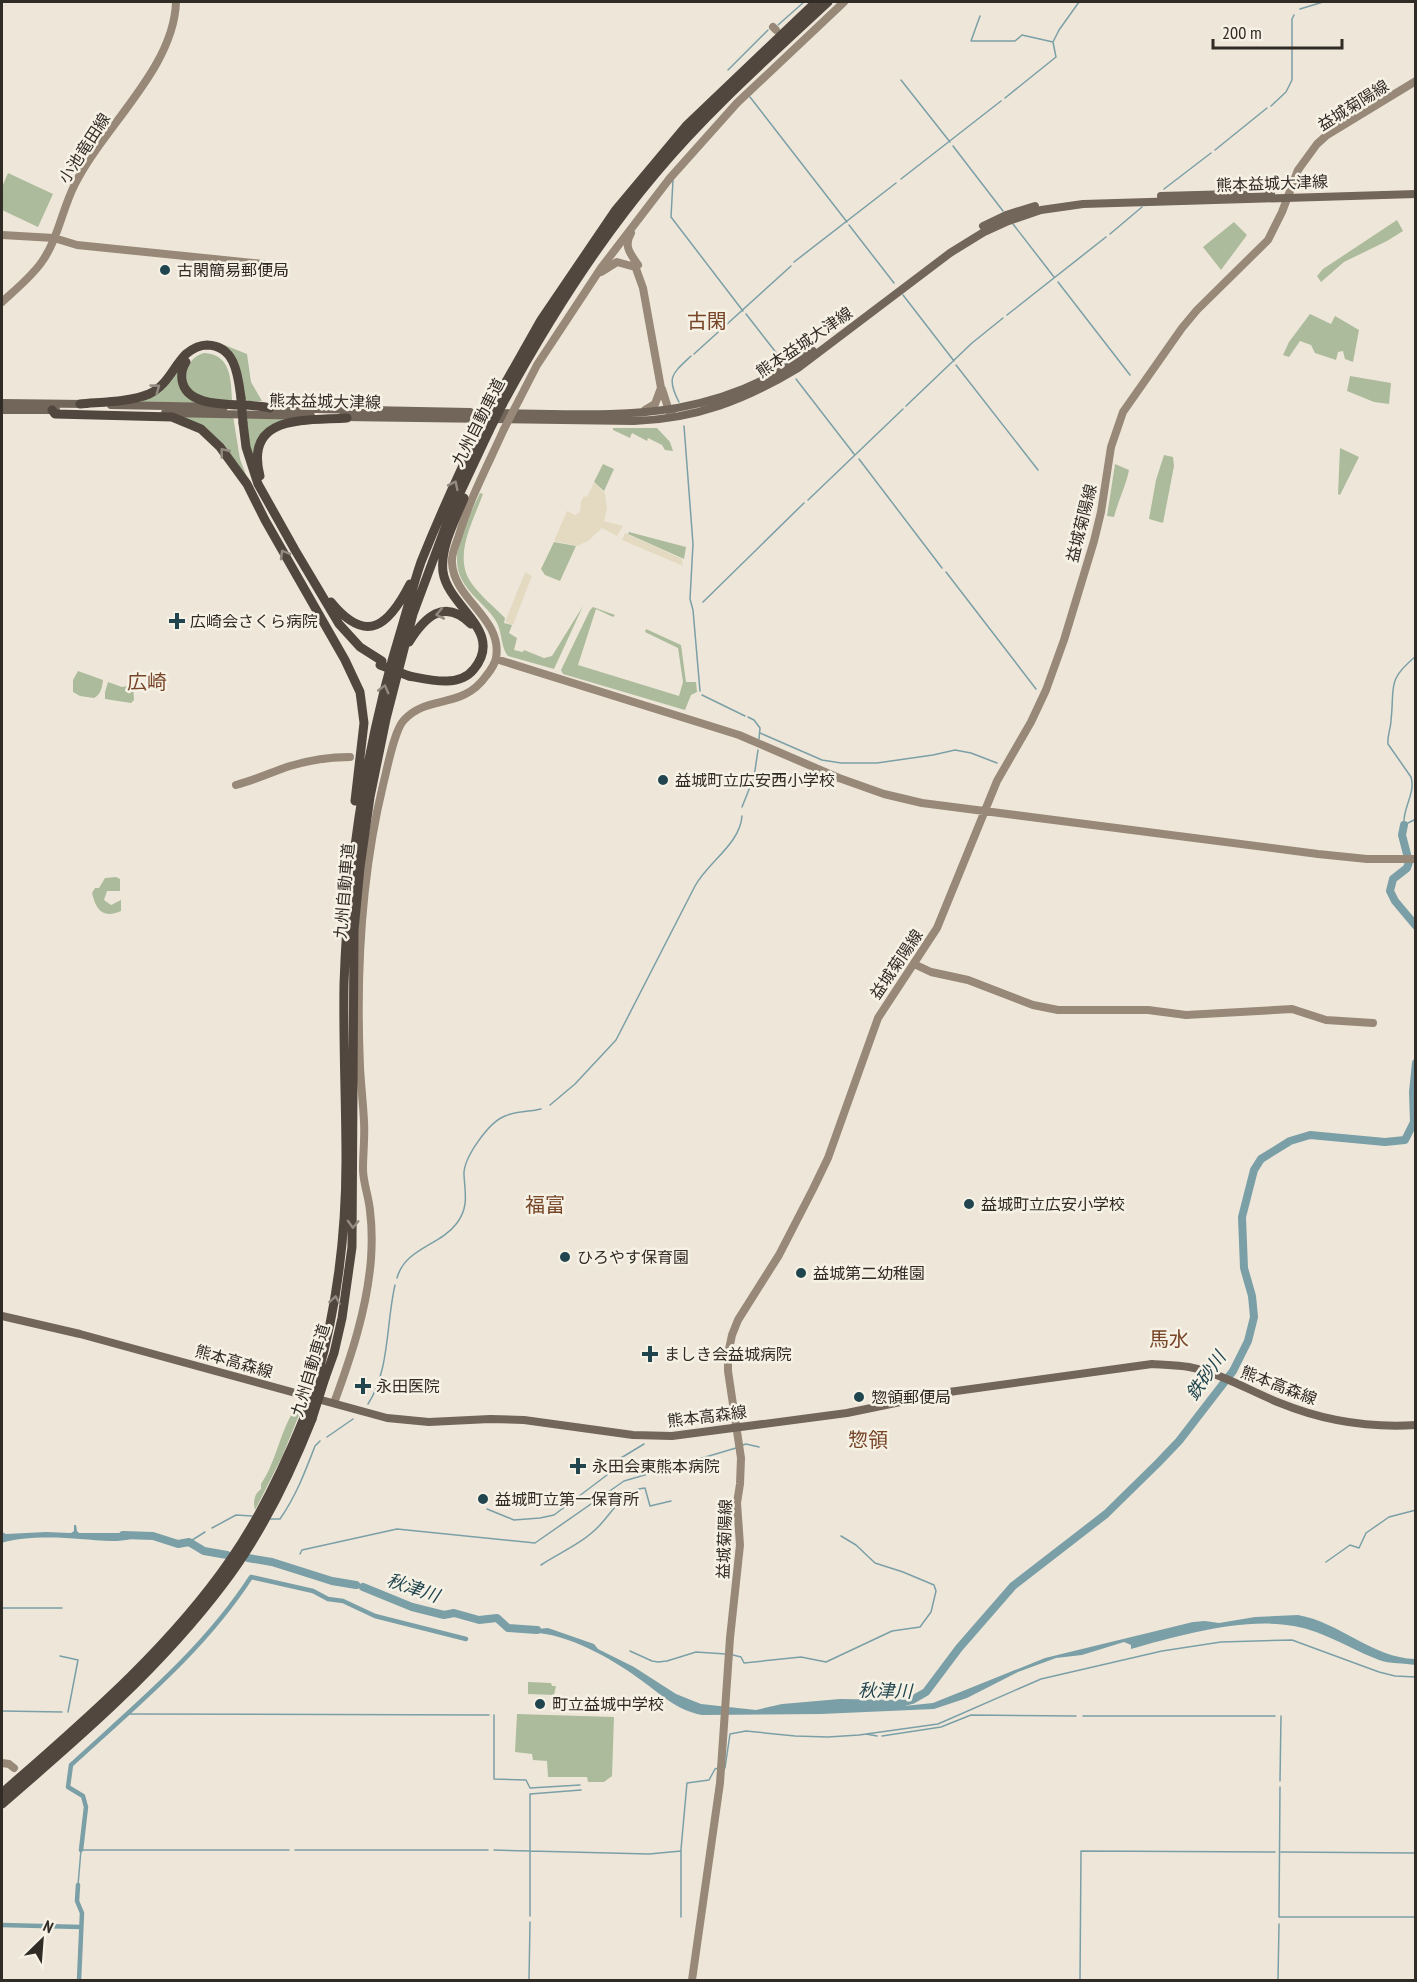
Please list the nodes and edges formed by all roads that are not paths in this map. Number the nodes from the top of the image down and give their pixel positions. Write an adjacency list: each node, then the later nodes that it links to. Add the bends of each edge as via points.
1 (176, 2): 11 (street, 小池竜田線, via 176,15 165,48 75,182)
2 (816, 2): 21 (highway, 九州自動車道, via 687,125 615,211 541,320)
3 (828, 2): 21 (highway, 九州自動車道, via 729,96 643,189 550,321)
4 (844, 2): 9 (street, via 792,45 696,141)
5 (1416, 81): 8 (street, 益城菊陽線, via 1322,140 1298,170)
6 (1416, 188): 8 (main road, 熊本益城大津線)
7 (1416, 194): 8 (main road, 熊本益城大津線)
8 (1287, 195): 25 (main road, 熊本益城大津線, via 1079,199 1006,215 950,247 839,332 771,377 726,397); 28 (main road, 熊本益城大津線, via 1083,204 1041,210 1006,222 950,253 798,368 730,403); 43 (street, 益城菊陽線, via 1268,240 1197,310 1123,412 1111,447 1094,542 1057,661)
9 (646, 209): 12 (street); 14 (street, via 627,245)
10 (2, 236): 11 (street)
11 (54, 238): 13 (street, via 76,245); 16 (street, 小池竜田線, via 39,266)
12 (616, 248): 14 (street); 15 (street)
13 (263, 264)
14 (636, 266): 15 (street, via 617,262); 17 (street, via 648,290 665,387)
15 (594, 278): 38 (street, bridge, via 537,365 504,429 461,528 451,562 461,590 489,624)
16 (2, 302)
17 (662, 390): 25 (street); 26 (street, via 652,408)
18 (238, 397): 20 (highway, one-way to 18, via 138,398 150,393 171,376 187,353 203,345 218,347 230,355 238,374); 22 (highway, via 230,362 222,354 213,349 202,350 188,358 182,379 193,397 206,403); 30 (highway, bridge)
19 (2, 403): 20 (main road, 熊本益城大津線)
20 (80, 404): 22 (main road, 熊本益城大津線)
21 (498, 404): 31 (highway, 九州自動車道, bridge)
22 (270, 408): 26 (main road, 熊本益城大津線)
23 (2, 410): 24 (main road, 熊本益城大津線)
24 (52, 410): 27 (main road, 熊本益城大津線); 33 (highway, one-way to 24, via 235,466 201,429 172,417 55,414)
25 (669, 411): 26 (main road, 熊本益城大津線); 28 (street); 29 (street)
26 (607, 415)
27 (347, 417): 29 (main road, 熊本益城大津線); 32 (highway, via 276,426 261,439 258,467)
28 (678, 417): 29 (main road, 熊本益城大津線)
29 (655, 420)
30 (241, 422): 32 (highway, via 250,463); 33 (highway, via 243,454)
31 (485, 430): 34 (highway, 九州自動車道, one-way to 31, via 447,499); 37 (highway, 九州自動車道, via 413,614); 40 (highway, via 443,560 449,589 479,628 480,657 475,668 459,680 432,681)
32 (275, 514): 35 (highway)
33 (265, 519): 36 (highway, one-way to 33)
34 (421, 564): 35 (highway, via 394,612 374,626 355,625); 45 (highway, 九州自動車道, one-way to 34, via 377,716)
35 (314, 582): 39 (highway, via 339,624)
36 (305, 588): 39 (highway, via 344,637); 45 (highway, via 360,692 364,723)
37 (405, 651): 40 (highway, one-way to 37, via 436,677 460,673 472,664 477,635 463,617 437,612 421,624); 49 (highway, 九州自動車道, one-way to 49, via 378,756 360,867 354,930 352,1247 334,1353)
38 (496, 659): 43 (street, via 739,735 884,794); 50 (street, via 487,676 468,695 423,706 401,722 383,786 366,881 360,992 363,1173 370,1211 371,1258 359,1327)
39 (381, 663): 40 (highway, bridge)
40 (410, 674)
41 (351, 757): 42 (street, via 308,761)
42 (236, 784)
43 (982, 812): 44 (street, via 1318,855); 46 (street, 益城菊陽線, via 937,928)
44 (1416, 859)
45 (352, 872): 49 (highway, 九州自動車道, one-way to 45, via 341,1247 346,1162 344,984)
46 (914, 964): 47 (street, via 1058,1010 1148,1010 1186,1015 1292,1008 1326,1020); 52 (street, 益城菊陽線, via 878,1018 828,1158 779,1255 732,1335 728,1371)
47 (1373, 1023)
48 (2, 1316): 50 (main road, 熊本高森線)
49 (321, 1378): 53 (highway, 九州自動車道, bridge, via 308,1418 269,1503)
50 (334, 1403): 52 (main road, 熊本高森線, via 405,1421 524,1420 646,1437)
51 (1416, 1425): 52 (main road, 熊本高森線, via 1340,1422 1292,1408 1190,1367 1139,1365)
52 (737, 1428): 58 (street, 益城菊陽線, via 740,1545 720,1783)
53 (221, 1580): 56 (highway, 九州自動車道, via 141,1666); 57 (highway, 九州自動車道, via 146,1673)
54 (2, 1763): 55 (street)
55 (14, 1768)
56 (2, 1793)
57 (2, 1804)
58 (693, 1980)

